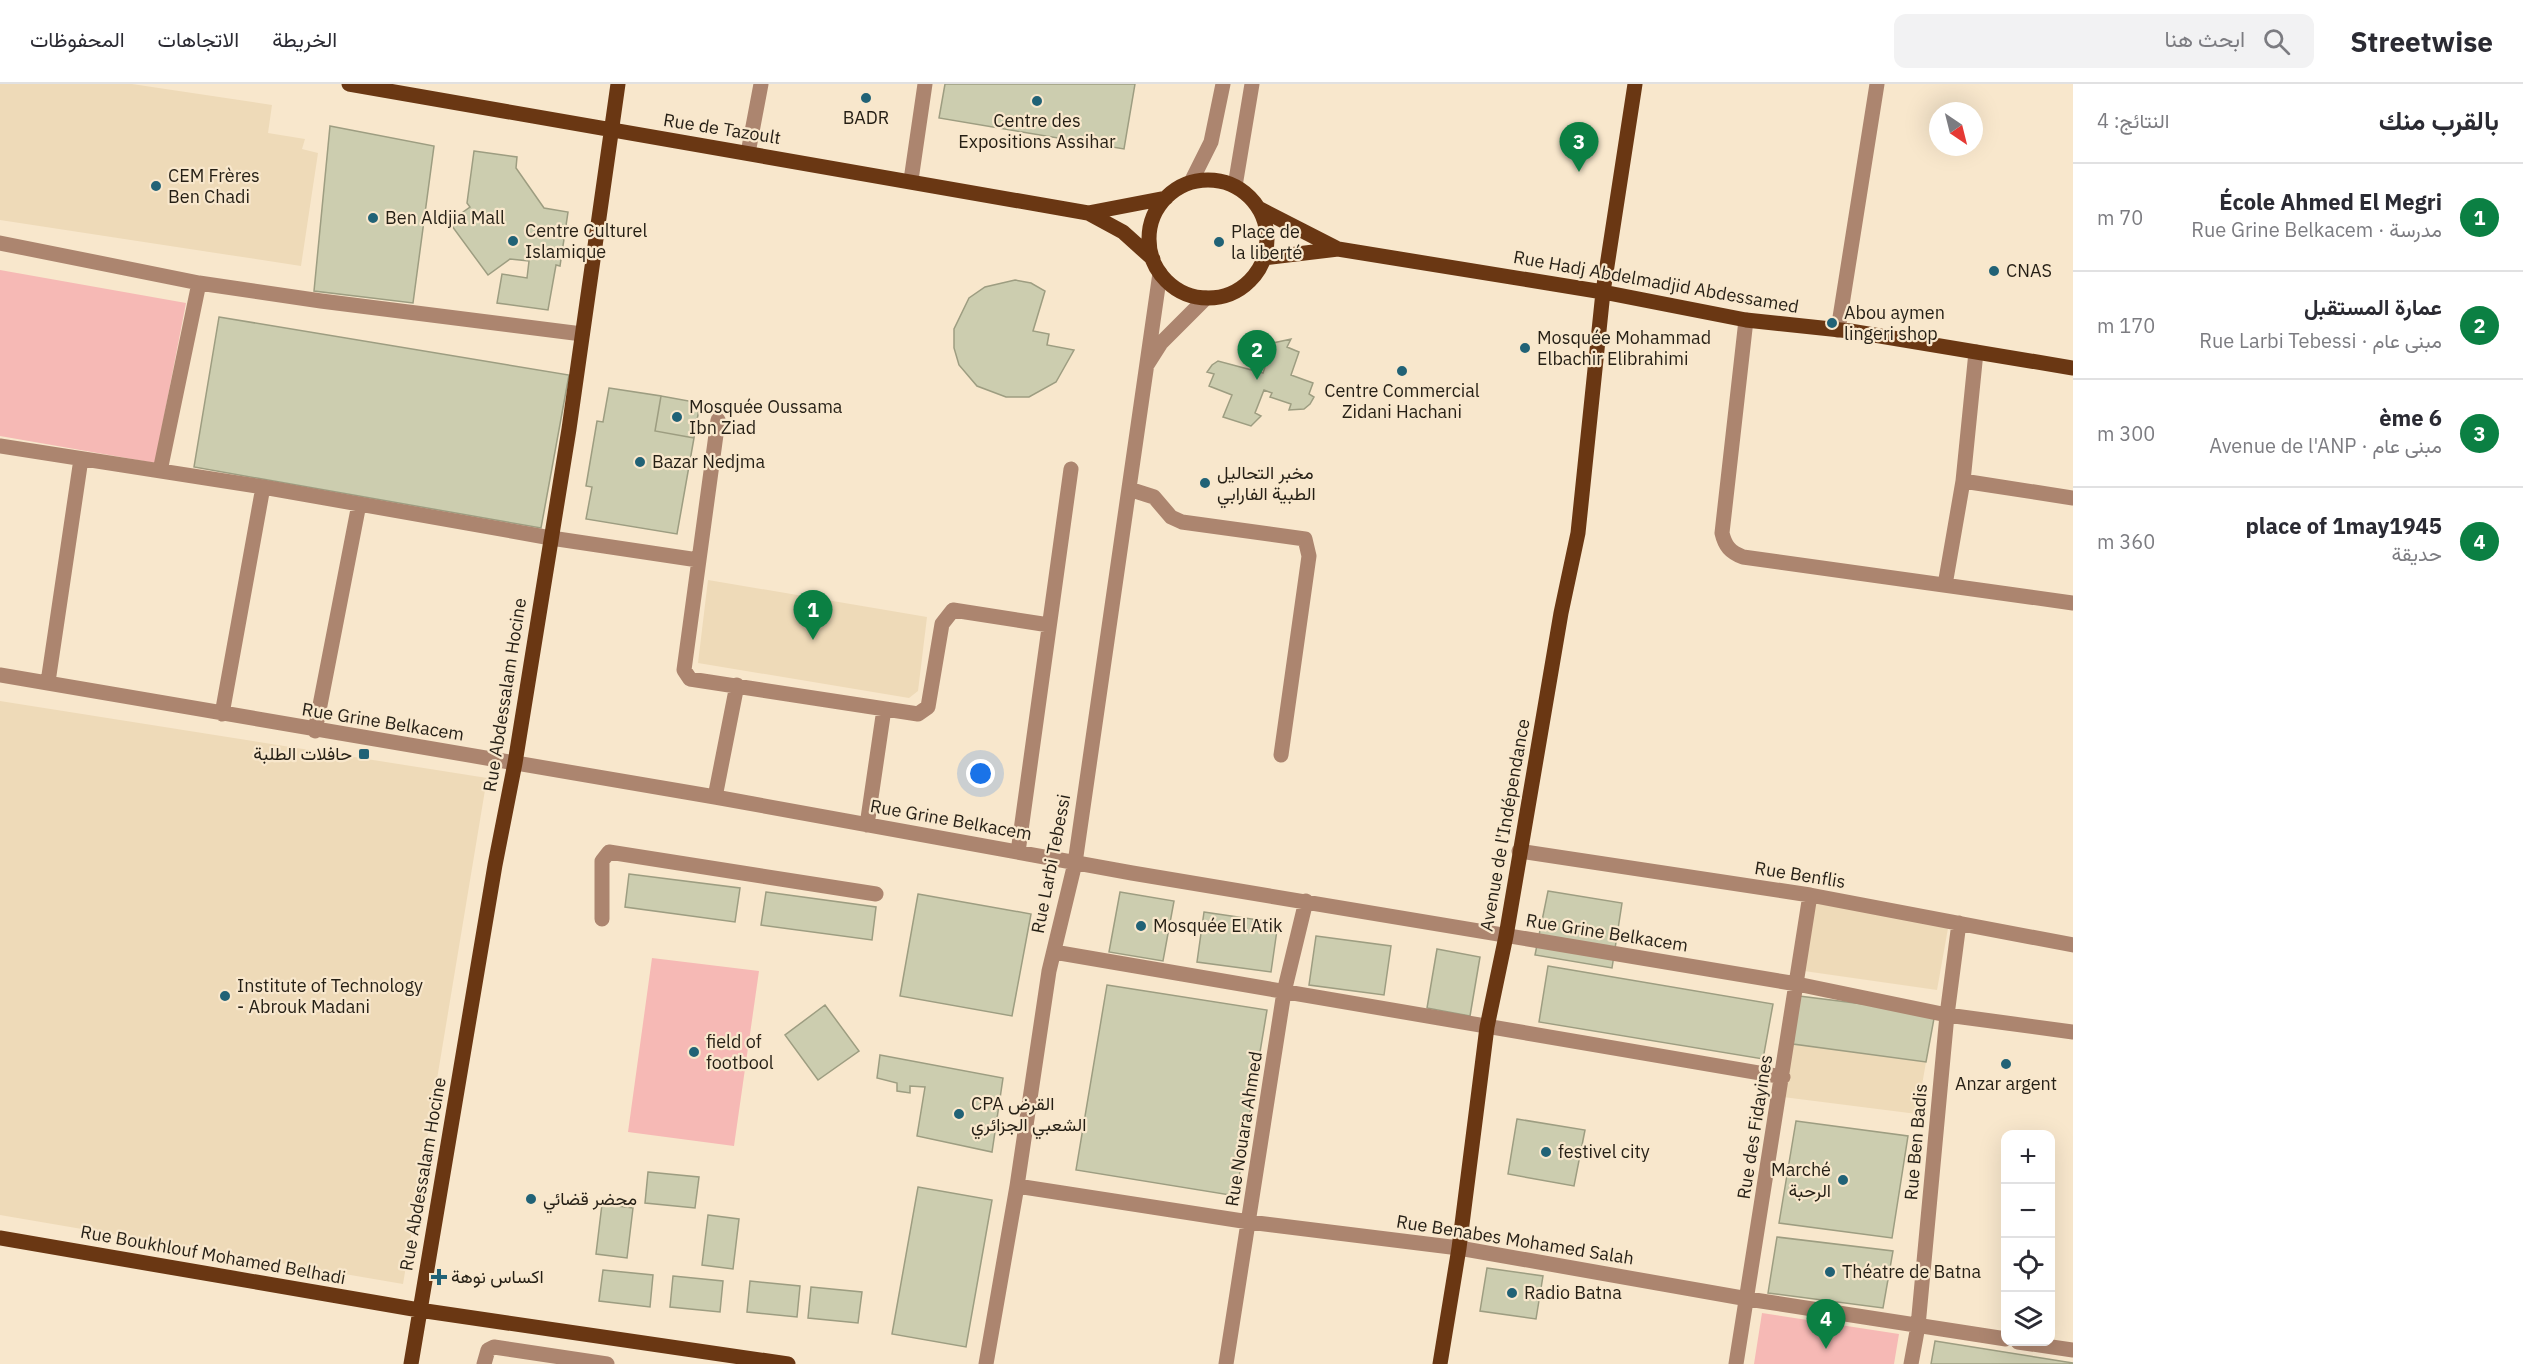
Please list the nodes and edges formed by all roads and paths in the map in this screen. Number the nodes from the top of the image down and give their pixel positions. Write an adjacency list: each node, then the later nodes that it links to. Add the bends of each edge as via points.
1 (349, 84): 9 (main road, Rue de Tazoult)
2 (618, 84): 9 (main road, Rue Abdessalam Hocine)
3 (761, 84): 10 (street)
4 (925, 84): 11 (street)
5 (1223, 84): 12 (street, via 1211,142)
6 (1252, 84): 13 (street)
7 (1635, 84): 22 (main road, Avenue de l'Indépendance)
8 (1877, 84): 25 (street)
9 (611, 131): 10 (main road, Rue de Tazoult); 26 (main road, Rue Abdessalam Hocine)
10 (748, 153): 11 (main road, Rue de Tazoult)
11 (911, 180): 16 (main road, Rue de Tazoult)
12 (1191, 182): 13 (main road, via 1214,180); 14 (main road)
13 (1235, 186): 15 (main road)
14 (1166, 198): 16 (main road, Rue de Tazoult); 20 (main road, via 1151,226 1150,243)
15 (1260, 209): 18 (main road, Rue Hadj Abdelmadjid Abdessamed); 19 (main road, via 1266,225)
16 (1088, 213): 20 (main road, Rue de Tazoult, via 1123,232)
17 (0, 243): 21 (street)
18 (1338, 249): 19 (main road, Rue Hadj Abdelmadjid Abdessamed); 22 (main road, Rue Hadj Abdelmadjid Abdessamed)
19 (1264, 258): 23 (main road, via 1242,287)
20 (1156, 266): 23 (main road, via 1180,290); 29 (street, Rue Larbi Tebessi)
21 (199, 283): 26 (street); 34 (street)
22 (1603, 292): 24 (main road, Rue Hadj Abdelmadjid Abdessamed); 55 (main road, Avenue de l'Indépendance, via 1578,533)
23 (1206, 298): 29 (street, Rue Larbi Tebessi, via 1161,343)
24 (1746, 320): 25 (main road, Rue Hadj Abdelmadjid Abdessamed); 42 (street, via 1722,533 1728,549 1743,557)
25 (1838, 330): 27 (main road, Rue Hadj Abdelmadjid Abdessamed)
26 (582, 334): 40 (main road, Rue Abdessalam Hocine)
27 (1976, 352): 28 (main road, Rue Hadj Abdelmadjid Abdessamed); 35 (street)
28 (2073, 368)
29 (1144, 370): 37 (street, Rue Larbi Tebessi)
30 (718, 420): 41 (street)
31 (0, 446): 32 (street)
32 (81, 459): 34 (street); 46 (street)
33 (1071, 469): 44 (street)
34 (160, 471): 36 (street)
35 (1963, 481): 38 (street); 42 (street)
36 (263, 487): 39 (street); 49 (street)
37 (1129, 489): 51 (street, via 1154,498 1171,517 1182,522 1305,539 1308,556); 57 (street, Rue Larbi Tebessi)
38 (2073, 498)
39 (359, 504): 40 (street); 50 (street)
40 (551, 538): 41 (street); 52 (main road, Rue Abdessalam Hocine)
41 (698, 561): 47 (street, via 685,674 694,680)
42 (1946, 585): 43 (street)
43 (2073, 603)
44 (1049, 626): 48 (street, via 953,610 942,624 927,710 918,714); 56 (street)
45 (0, 675): 46 (street, Rue Grine Belkacem)
46 (48, 682): 49 (street, Rue Grine Belkacem)
47 (736, 686): 48 (street); 53 (street)
48 (884, 709): 54 (street)
49 (222, 714): 50 (street, Rue Grine Belkacem)
50 (315, 731): 52 (street, Rue Grine Belkacem)
51 (1281, 755)
52 (515, 763): 53 (street, Rue Grine Belkacem); 77 (main road, Rue Abdessalam Hocine)
53 (715, 797): 54 (street, Rue Grine Belkacem)
54 (867, 825): 56 (street, Rue Grine Belkacem)
55 (1519, 851): 59 (street, Rue Benflis); 63 (main road, Avenue de l'Indépendance)
56 (1018, 852): 57 (street, Rue Grine Belkacem)
57 (1075, 862): 60 (street, Rue Grine Belkacem); 65 (street, Rue Larbi Tebessi)
58 (876, 894): 61 (street, via 609,852 602,861)
59 (1810, 895): 62 (street, Rue Benflis); 66 (street, Rue des Fidayines)
60 (1306, 901): 63 (street, Rue Grine Belkacem); 67 (street, Rue Nouara Ahmed)
61 (602, 919)
62 (1959, 923): 64 (street, Rue Benflis); 68 (street, Rue Ben Badis)
63 (1506, 936): 66 (street, Rue Grine Belkacem); 69 (main road, Avenue de l'Indépendance)
64 (2073, 945)
65 (1054, 952): 67 (street); 72 (street, Rue Larbi Tebessi, via 1035,1050)
66 (1797, 984): 68 (street, Rue Grine Belkacem); 71 (street, Rue des Fidayines)
67 (1284, 992): 69 (street); 73 (street, Rue Nouara Ahmed)
68 (1947, 1015): 70 (street, Rue Grine Belkacem); 78 (street, Rue Ben Badis)
69 (1487, 1027): 71 (street); 75 (main road, Avenue de l'Indépendance)
70 (2073, 1032)
71 (1783, 1077): 76 (street, Rue des Fidayines)
72 (1017, 1186): 73 (street, Rue Benabes Mohamed Salah); 87 (street, Rue Larbi Tebessi)
73 (1249, 1222): 75 (street, Rue Benabes Mohamed Salah); 88 (street, Rue Nouara Ahmed)
74 (0, 1238): 77 (main road, Rue Boukhlouf Mohamed Belhadi)
75 (1459, 1248): 76 (street, Rue Benabes Mohamed Salah); 89 (main road, Avenue de l'Indépendance)
76 (1748, 1299): 78 (street, Rue Benabes Mohamed Salah); 90 (street, Rue des Fidayines)
77 (419, 1310): 83 (main road, Rue Abdessalam Hocine); 86 (main road, Rue Boukhlouf Mohamed Belhadi)
78 (1918, 1326): 79 (street, Rue Benabes Mohamed Salah); 91 (street, Rue Ben Badis)
79 (2001, 1339)
80 (2049, 1346): 81 (street)
81 (2073, 1350)
82 (555, 1359): 84 (street, via 494,1347 488,1350); 85 (street)
83 (411, 1364)
84 (484, 1364)
85 (607, 1364)
86 (788, 1364)
87 (986, 1364)
88 (1226, 1364)
89 (1440, 1364)
90 (1736, 1364)
91 (1911, 1364)

